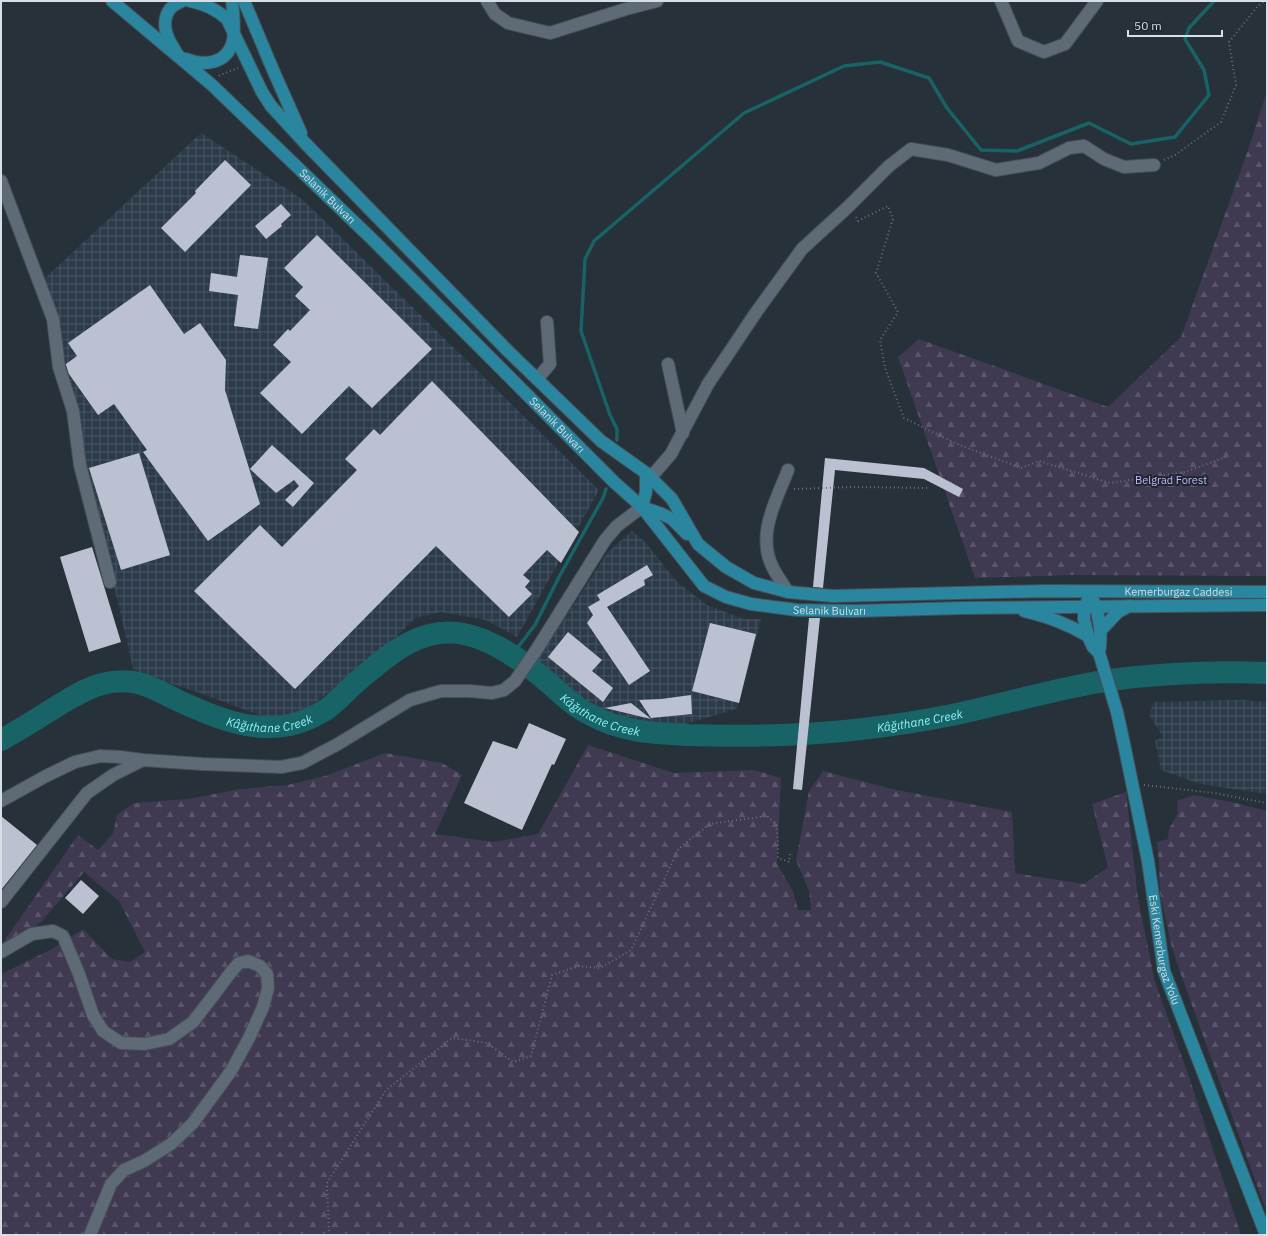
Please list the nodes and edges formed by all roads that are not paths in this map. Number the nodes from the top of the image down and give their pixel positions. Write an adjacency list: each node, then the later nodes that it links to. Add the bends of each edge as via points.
1 (112, 1): 11 (main road, Selanik Bulvarı)
2 (182, 1): 11 (main road, via 170,9 165,24 168,40)
3 (190, 1): 10 (main road, via 204,4 218,12 227,19)
4 (232, 1): 10 (main road)
5 (244, 1): 12 (main road)
6 (487, 1): 7 (street, via 495,14 508,23 550,32)
7 (657, 1)
8 (1001, 1): 9 (street, via 1018,41 1044,52 1065,44)
9 (1097, 1)
10 (233, 31): 11 (main road, via 230,49 218,60 197,63); 12 (main road, Selanik Bulvarı, via 271,106)
11 (180, 57): 16 (main road, Selanik Bulvarı)
12 (305, 143): 15 (main road, Selanik Bulvarı)
13 (1154, 165): 20 (street, via 1124,167 1104,159 1084,146 1069,148 1039,163 996,170 948,155 911,149 889,166 802,248 708,384)
14 (1, 181): 25 (street, via 53,319 58,367 73,411 80,465)
15 (359, 197): 16 (main road); 19 (main road, Selanik Bulvarı)
16 (346, 214): 23 (main road, Selanik Bulvarı)
17 (547, 322): 19 (street, via 550,364)
18 (668, 364): 20 (street)
19 (536, 379): 22 (main road, Selanik Bulvarı, via 601,441)
20 (682, 433): 22 (street, via 671,454)
21 (788, 470): 26 (street, via 766,531 766,545 772,567)
22 (648, 475): 23 (main road); 24 (main road, Selanik Bulvarı, via 672,499)
23 (642, 507): 24 (main road, via 672,519); 32 (main road, Selanik Bulvarı, via 704,586 726,597 751,604 797,610 854,611); 36 (street, via 617,526 605,540 537,649 514,681 504,690 492,693 441,691 410,700 302,763 281,767 253,767)
24 (698, 544): 26 (main road, Selanik Bulvarı, via 726,567 754,583)
25 (110, 582)
26 (788, 592): 27 (main road, Selanik Bulvarı, via 833,596)
27 (1090, 592): 28 (main road, Kemerburgaz Caddesi); 30 (main road)
28 (1267, 592)
29 (1267, 605): 31 (main road, Kemerburgaz Caddesi)
30 (1091, 606): 31 (main road, Kemerburgaz Caddesi); 32 (main road, Selanik Bulvarı); 33 (main road, Eski Kemerburgaz Yolu); 34 (main road, via 1084,619)
31 (1130, 606): 33 (main road, via 1118,612)
32 (1008, 607): 34 (main road, via 1055,620)
33 (1100, 631): 35 (main road, Eski Kemerburgaz Yolu)
34 (1088, 636): 35 (main road, Eski Kemerburgaz Yolu)
35 (1099, 653): 41 (main road, Eski Kemerburgaz Yolu, via 1117,712 1133,784 1148,861 1164,971)
36 (143, 760): 37 (street, via 100,756 75,762); 38 (street, via 113,775 87,793)
37 (1, 801)
38 (1, 902)
39 (1, 952): 40 (street, via 32,934 52,931 63,936 93,1015 103,1031 121,1043 145,1044 169,1039 193,1022 239,963 248,961 260,966 267,974 268,988 263,1007 231,1071 193,1123 170,1144 124,1170 111,1184)
40 (90, 1235)
41 (1266, 1235)

